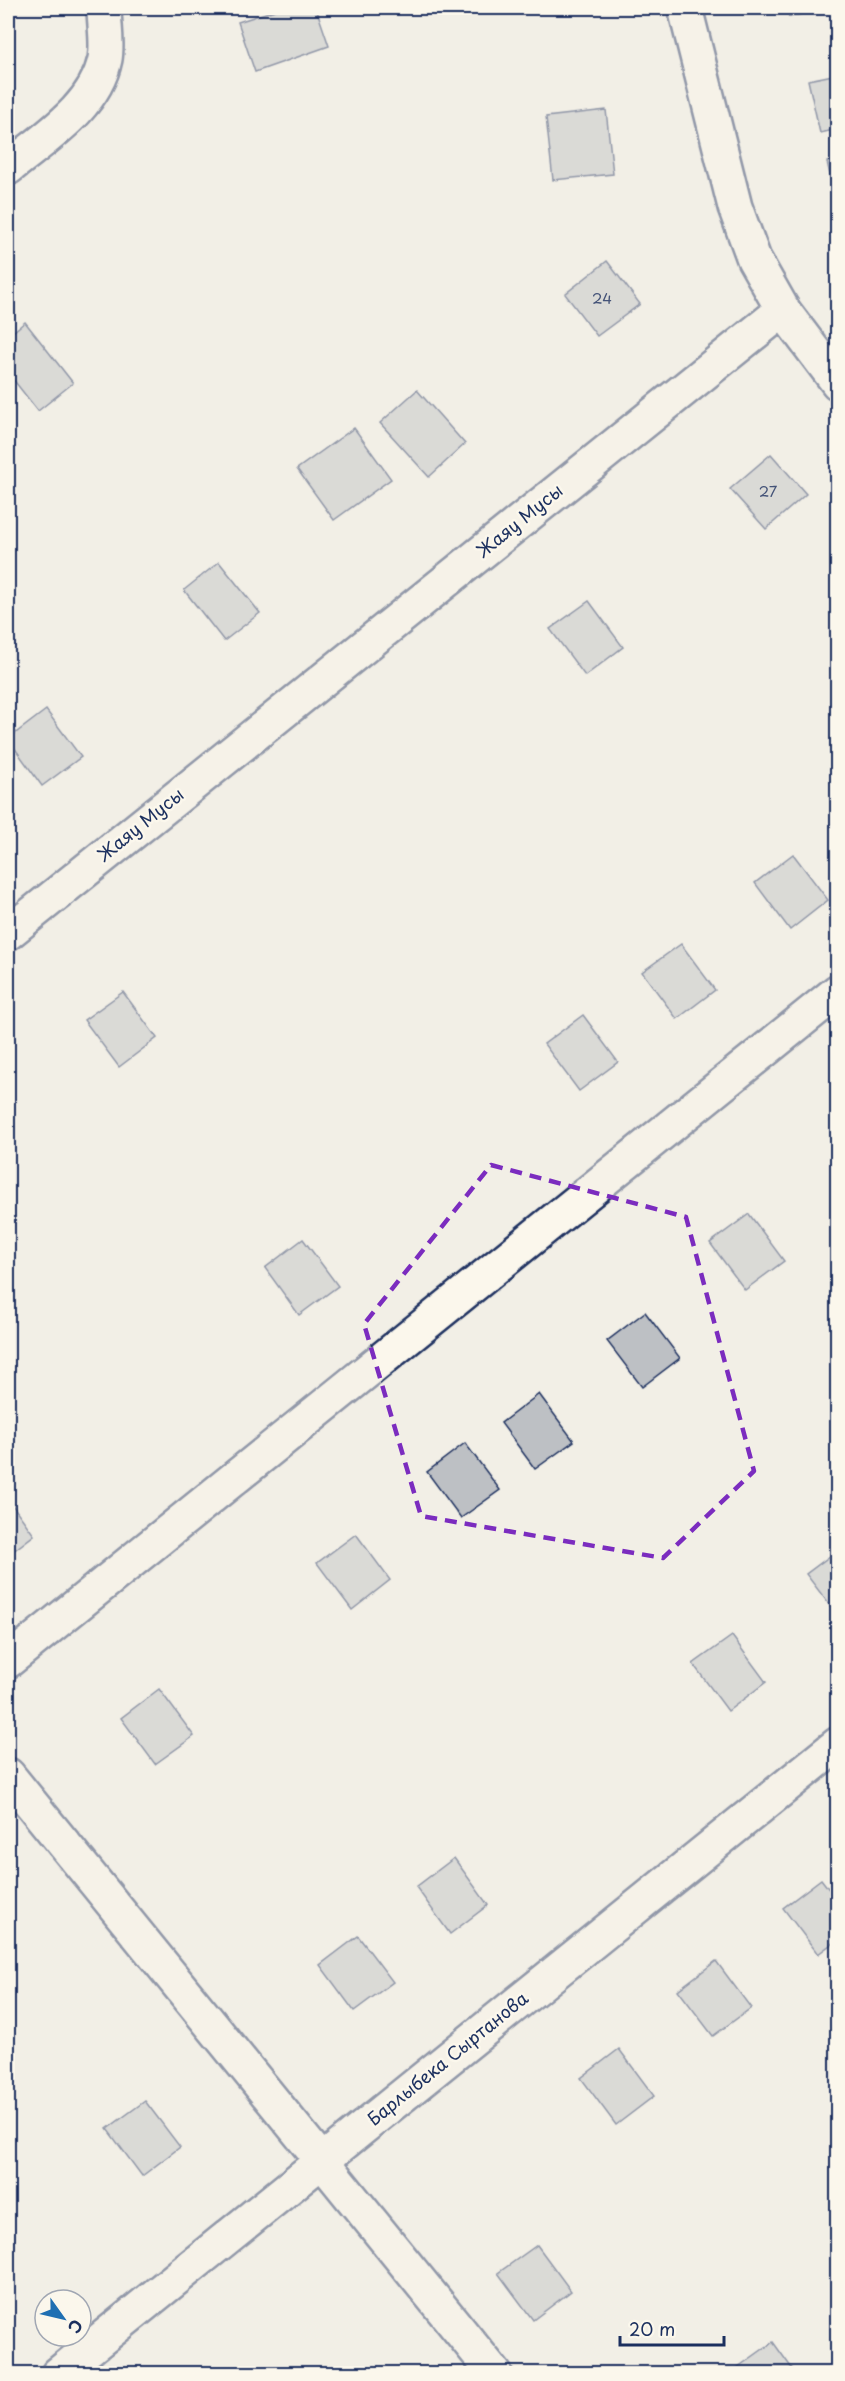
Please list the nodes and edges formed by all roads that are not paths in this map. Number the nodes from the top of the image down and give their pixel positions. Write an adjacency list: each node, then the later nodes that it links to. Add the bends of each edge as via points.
1 (104, 8): 3 (street, via 105,58 91,94)
2 (685, 8): 4 (street, via 735,207 754,259)
3 (8, 168)
4 (783, 310): 5 (street); 6 (street, Жаяу Мусы)
5 (837, 383)
6 (8, 933)
7 (837, 991): 8 (street)
8 (8, 1661)
9 (837, 1744): 11 (street, Барлыбека Сыртанова)
10 (8, 1775): 11 (street)
11 (321, 2161): 12 (street, Барлыбека Сыртанова); 13 (street)
12 (58, 2373)
13 (495, 2373)

